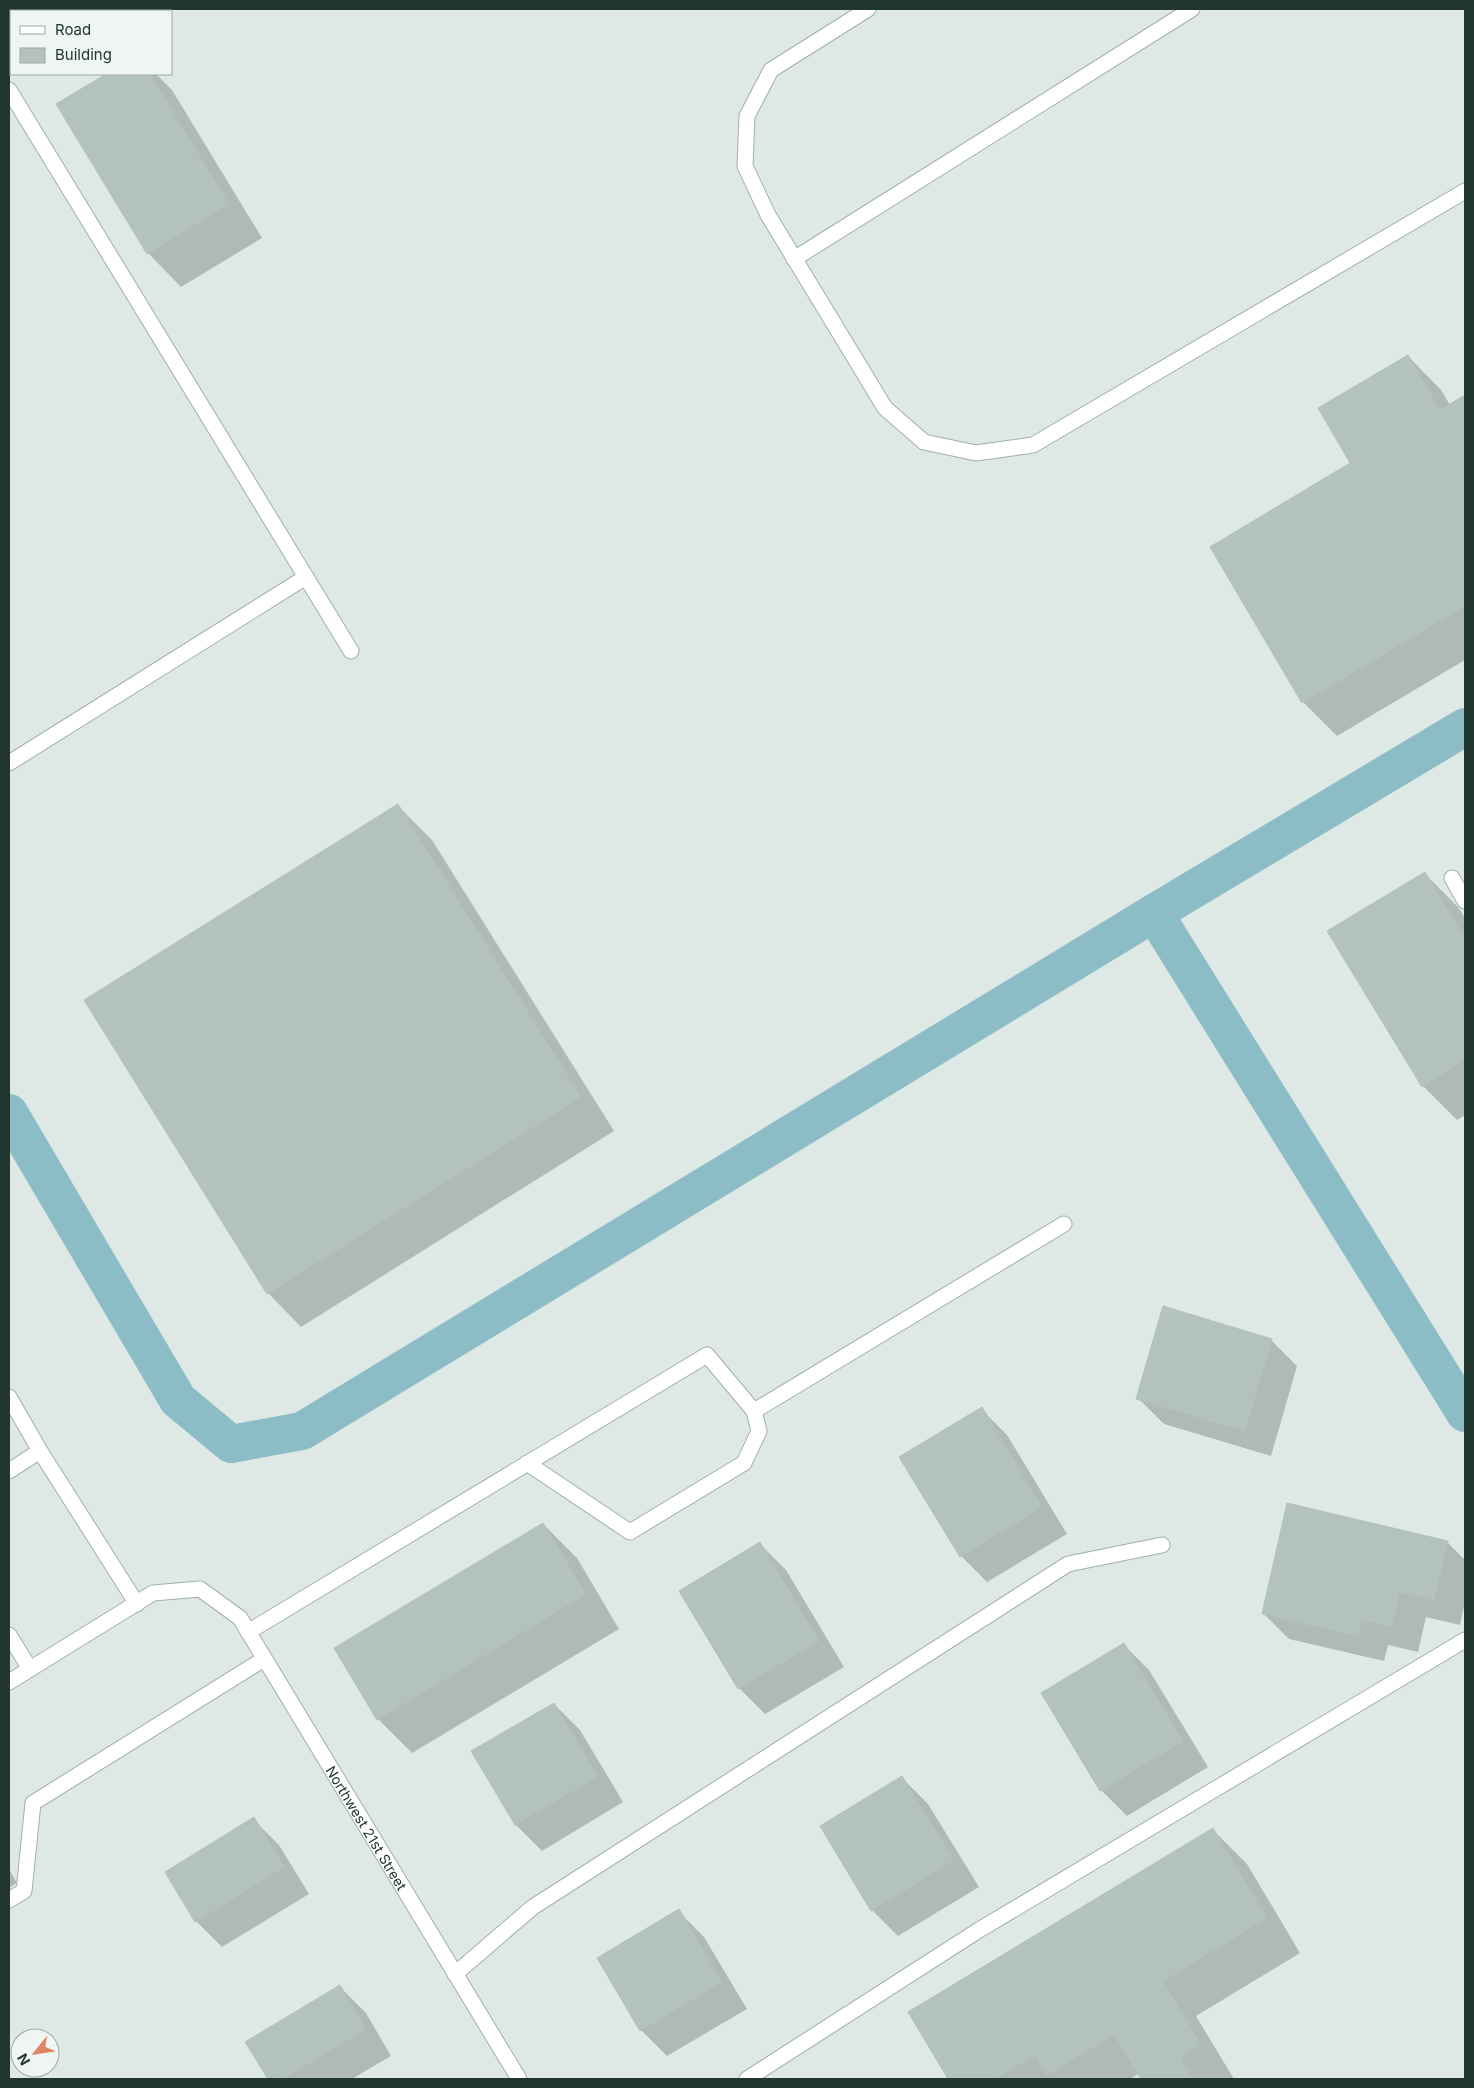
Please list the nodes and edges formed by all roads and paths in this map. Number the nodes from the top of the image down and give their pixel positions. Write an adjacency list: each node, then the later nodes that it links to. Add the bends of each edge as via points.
1 (868, 9): 5 (street, via 771,70 747,116 745,166)
2 (1192, 9): 5 (street)
3 (9, 90): 6 (street)
4 (1465, 191): 5 (street, via 1033,445 976,453 924,442 885,408)
5 (794, 259)
6 (306, 577): 7 (street); 8 (street)
7 (352, 651)
8 (9, 763)
9 (1452, 878): 10 (street)
10 (1465, 901)
11 (1064, 1224): 13 (street)
12 (9, 1397): 14 (street)
13 (754, 1411): 15 (street, via 706,1355); 15 (street, via 759,1431 744,1463 630,1532)
14 (40, 1451): 16 (street); 18 (street)
15 (527, 1463): 19 (street)
16 (9, 1470)
17 (1162, 1545): 26 (street, via 1068,1564 533,1907)
18 (137, 1604): 19 (street, Northwest 21st Street, via 153,1593 200,1589 240,1618); 23 (street)
19 (248, 1632): 22 (street, Northwest 21st Street)
20 (9, 1635): 23 (street)
21 (1465, 1640): 28 (street, via 979,1930)
22 (264, 1659): 25 (street, via 33,1803 24,1891); 26 (street, Northwest 21st Street)
23 (30, 1669): 24 (street)
24 (9, 1682)
25 (9, 1900)
26 (455, 1974): 27 (street, Northwest 21st Street)
27 (519, 2079)
28 (747, 2079)

